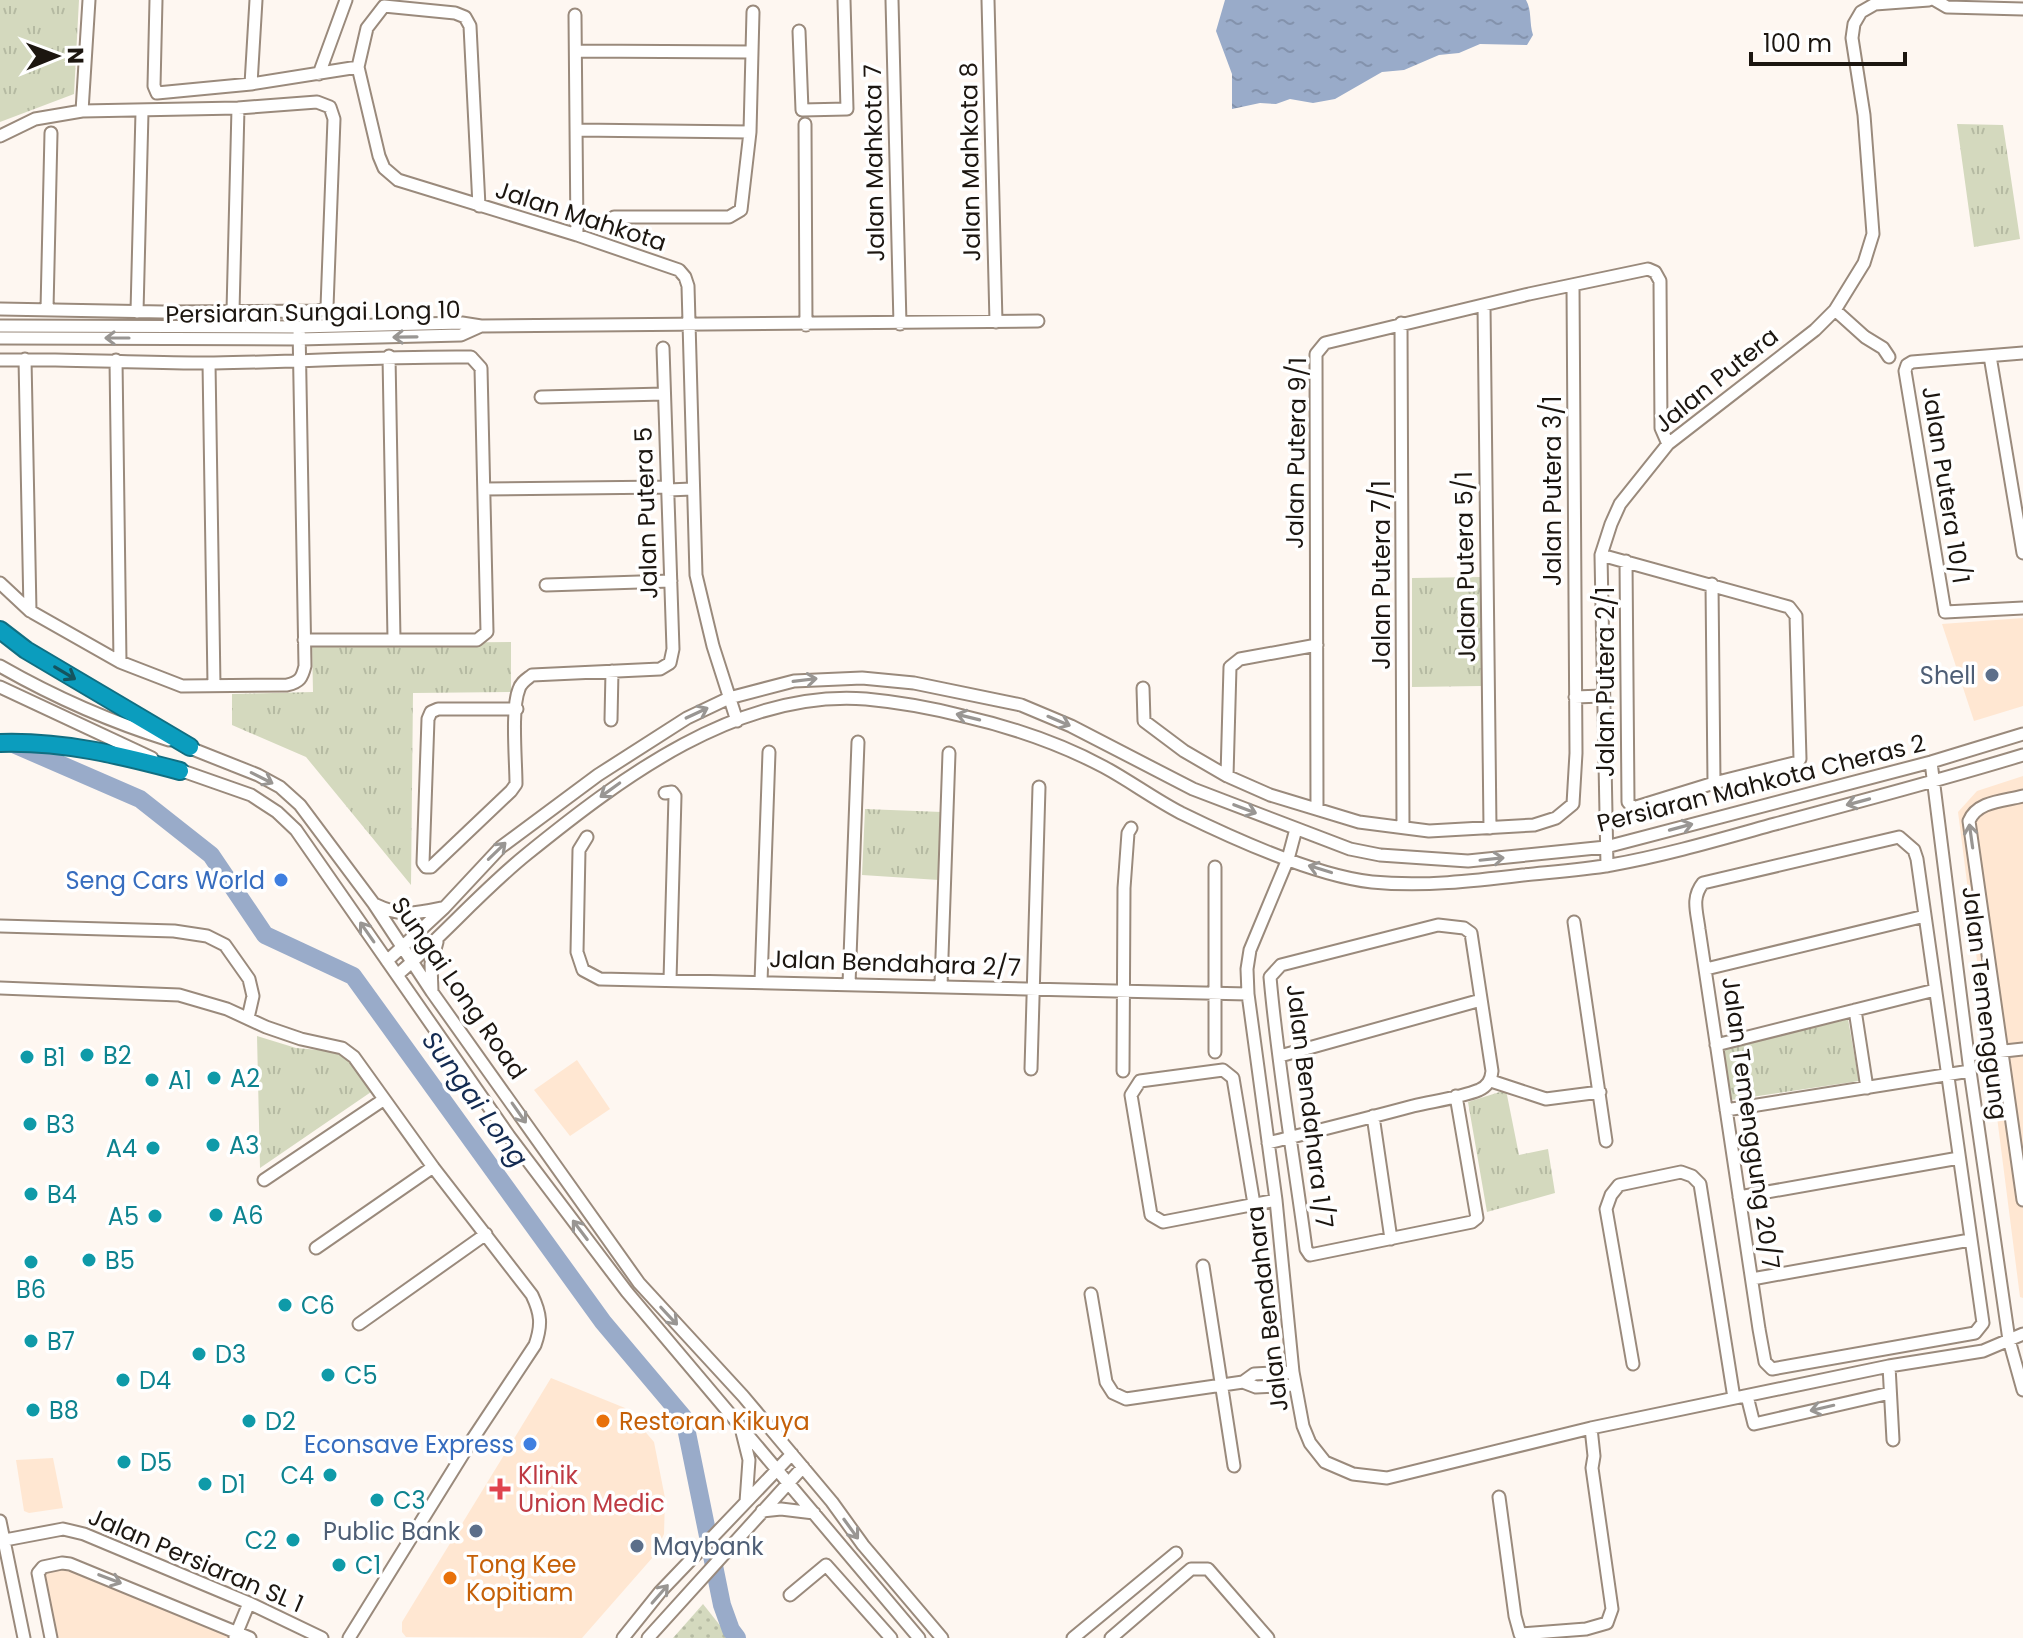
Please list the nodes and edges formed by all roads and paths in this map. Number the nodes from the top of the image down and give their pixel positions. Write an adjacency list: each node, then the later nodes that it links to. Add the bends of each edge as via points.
1 (89, 0): 19 (street)
2 (156, 0): 17 (street, via 157,93)
3 (256, 0): 17 (street)
4 (346, 0): 16 (street)
5 (844, 0): 12 (street, via 847,109 805,111 800,106)
6 (892, 0): 39 (street, Jalan Mahkota 7)
7 (988, 0): 37 (street, Jalan Mahkota 8)
8 (1932, 0): 9 (street, Jalan Putera, via 1947,7); 33 (street, Jalan Putera, via 1875,4 1854,24 1873,234 1864,263)
9 (2023, 9)
10 (753, 12): 14 (street)
11 (575, 15): 13 (street)
12 (799, 31)
13 (576, 51): 14 (street); 22 (street)
14 (751, 52): 23 (street)
15 (358, 67): 16 (street); 26 (street, Jalan Mahkota, via 384,168 398,180); 26 (street, Jalan Mahkota, via 367,28 384,6 465,17 470,26)
16 (319, 74): 17 (street)
17 (251, 84)
18 (238, 108): 20 (street); 34 (street); 34 (street, via 317,102 330,107 334,119 327,307)
19 (82, 111): 20 (street); 25 (street, via 35,119)
20 (142, 112): 35 (street)
21 (805, 124): 41 (street)
22 (577, 130): 23 (street); 28 (street)
23 (750, 132): 27 (street, via 741,210 729,217)
24 (51, 133): 32 (street)
25 (0, 136)
26 (479, 206): 28 (street, Jalan Mahkota)
27 (614, 217)
28 (577, 235): 40 (street, Jalan Mahkota, via 679,270 688,286)
29 (1573, 285): 30 (street, Jalan Putera 9/1); 57 (street, Jalan Putera 9/1, via 1648,269 1655,272 1660,281 1661,428); 81 (street, Jalan Putera 3/1)
30 (1484, 305): 38 (street, Jalan Putera 9/1); 104 (street, Jalan Putera 5/1)
31 (0, 309): 32 (street)
32 (47, 309): 35 (street)
33 (1835, 310): 54 (street, via 1889,357); 57 (street, Jalan Putera)
34 (233, 311): 35 (street)
35 (137, 312)
36 (1038, 321): 37 (street)
37 (996, 322): 39 (street)
38 (1401, 323): 73 (street, Jalan Putera 9/1, via 1325,343 1316,354); 102 (street, Jalan Putera 7/1)
39 (900, 324): 41 (street, Persiaran Sungai Long 10)
40 (688, 325): 41 (street, Persiaran Sungai Long 10); 43 (street, Persiaran Sungai Long 10, via 462,323); 58 (street, Jalan Mahkota)
41 (806, 325)
42 (0, 326): 43 (street, Persiaran Sungai Long 10)
43 (299, 333): 44 (street, Persiaran Sungai Long 10, one-way to 44); 52 (street)
44 (0, 338)
45 (663, 348): 55 (street, Jalan Putera 5)
46 (2023, 353): 48 (street)
47 (389, 356): 52 (street); 60 (street, via 471,357 478,362); 71 (street)
48 (1990, 356): 54 (street); 61 (street)
49 (25, 359): 50 (street); 51 (street); 69 (street)
50 (0, 360)
51 (116, 360): 53 (street); 74 (street)
52 (300, 362): 53 (street); 72 (street)
53 (209, 363): 77 (street)
54 (1907, 365): 68 (street, Jalan Putera 10/1, via 1945,612)
55 (664, 394): 56 (street); 59 (street, Jalan Putera 5)
56 (541, 397)
57 (1668, 444): 62 (street, Jalan Putera, via 1620,504)
58 (692, 486): 59 (street); 82 (street, Jalan Mahkota, via 696,575)
59 (667, 487): 60 (street); 64 (street, Jalan Putera 5)
60 (484, 489): 71 (street, via 487,632 477,640)
61 (2023, 553)
62 (1601, 555): 63 (street); 80 (street, Jalan Putera)
63 (1626, 561): 66 (street); 97 (street, Jalan Putera 2/1, via 1628,802 1633,808)
64 (671, 581): 67 (street); 76 (street, Jalan Putera 5, via 670,663 660,669)
65 (0, 583): 69 (street)
66 (1712, 584): 97 (street); 97 (street, via 1783,603 1794,611 1800,759)
67 (546, 585)
68 (2023, 608)
69 (30, 611): 74 (street)
70 (0, 630): 89 (highway, one-way to 89)
71 (394, 639): 72 (street)
72 (304, 640): 77 (street, via 305,666 298,682)
73 (1317, 645): 95 (street, via 1240,659 1230,667); 101 (street, Jalan Putera 9/1)
74 (120, 662): 77 (street, via 182,686)
75 (0, 666): 89 (street, Sungai Long Road, via 107,720)
76 (612, 671): 83 (street, via 532,675 518,690); 84 (street)
77 (214, 685)
78 (0, 687): 94 (street, Sungai Long Road)
79 (1143, 688): 95 (street, Jalan Putera 3/1, via 1142,716 1148,726)
80 (1602, 696): 81 (street); 107 (street, Jalan Putera)
81 (1575, 697): 104 (street, Jalan Putera 3/1, via 1573,804 1556,818 1534,825)
82 (729, 698): 85 (street, Jalan Mahkota); 105 (street, Persiaran Mahkota Cheras 2, one-way to 105, via 816,678 914,683 991,697 1071,726 1193,789); 112 (street, Persiaran Mahkota Cheras 2, one-way to 82, via 501,847 598,775 666,729)
83 (517, 709): 83 (street, via 431,712 426,867 516,784)
84 (611, 720)
85 (737, 721): 108 (street, Persiaran Mahkota Cheras 2, one-way to 85, via 1179,812 1102,766 980,720 865,699 790,705); 116 (street, Persiaran Mahkota Cheras 2, one-way to 116, via 625,779 564,823)
86 (2023, 734): 93 (street, Persiaran Mahkota Cheras 2)
87 (858, 742): 124 (street)
88 (0, 743): 94 (highway, via 104,750)
89 (190, 747): 111 (street, Sungai Long Road, one-way to 111, via 280,787 300,805)
90 (769, 752): 123 (street)
91 (949, 753): 125 (street)
92 (2023, 755): 96 (street, Persiaran Mahkota Cheras 2)
93 (1931, 762): 96 (street, Jalan Temenggung); 107 (street, Persiaran Mahkota Cheras 2, one-way to 93)
94 (180, 771): 118 (street, Sungai Long Road, one-way to 94, via 296,830 277,812 251,795)
95 (1227, 776): 101 (street, Jalan Putera 3/1)
96 (1933, 782): 109 (street, Persiaran Mahkota Cheras 2, one-way to 109); 140 (street, Jalan Temenggung)
97 (1714, 783)
98 (1039, 787): 127 (street)
99 (665, 793): 122 (street, via 675,796)
100 (2023, 796): 138 (street, one-way to 100, via 1969,821 1982,806)
101 (1317, 809): 102 (street, Jalan Putera 3/1, via 1359,822)
102 (1403, 827): 104 (street, Jalan Putera 3/1)
103 (1131, 828): 130 (street, via 1124,888)
104 (1490, 828)
105 (1296, 829): 107 (street, Persiaran Mahkota Cheras 2, one-way to 107, via 1380,855 1468,861); 108 (street, Jalan Bendahara)
106 (587, 837): 122 (street, Jalan Bendahara 2/7, via 579,850 577,952 583,970 600,979)
107 (1606, 847): 109 (street, Jalan Putera)
108 (1288, 859): 109 (street, Persiaran Mahkota Cheras 2, one-way to 108, via 1454,883 1396,883 1370,882); 132 (street, Jalan Bendahara, via 1250,950)
109 (1607, 866)
110 (1215, 867): 131 (street)
111 (374, 904): 112 (street, via 393,913); 117 (street, Sungai Long Road)
112 (444, 908): 117 (street, Persiaran Mahkota Cheras 2)
113 (1925, 916): 120 (street); 120 (street, Jalan Temenggung 20/7, via 1914,850 1899,837 1703,883 1695,900); 128 (street)
114 (1574, 922): 148 (street)
115 (0, 926): 135 (street, via 207,936 225,945 249,979 253,996)
116 (437, 941): 119 (street, Persiaran Mahkota Cheras 2); 129 (street)
117 (402, 948): 118 (street, Persiaran Mahkota Cheras 2); 119 (street, Sungai Long Road)
118 (387, 961): 121 (street, Sungai Long Road)
119 (412, 962): 121 (street, Persiaran Mahkota Cheras 2); 129 (street, Sungai Long Road)
120 (1706, 969): 136 (street, Jalan Temenggung 20/7)
121 (397, 975): 170 (street, Sungai Long Road, one-way to 121)
122 (670, 980): 123 (street, Jalan Bendahara 2/7)
123 (761, 982): 124 (street, Jalan Bendahara 2/7)
124 (849, 984): 125 (street, Jalan Bendahara 2/7)
125 (941, 985): 127 (street, Jalan Bendahara 2/7)
126 (0, 988): 135 (street, via 179,995)
127 (1033, 989): 130 (street, Jalan Bendahara 2/7); 142 (street)
128 (1935, 990): 134 (street); 145 (street)
129 (432, 992): 169 (street, Sungai Long Road, one-way to 169)
130 (1124, 992): 131 (street, Jalan Bendahara 2/7); 143 (street)
131 (1212, 996): 132 (street, Jalan Bendahara 2/7); 139 (street)
132 (1249, 997): 155 (street, Jalan Bendahara)
133 (1481, 1000): 141 (street); 141 (street, Jalan Bendahara 1/7, via 1471,933 1464,928 1438,925 1281,965 1270,977); 146 (street)
134 (1855, 1010): 136 (street); 147 (street)
135 (248, 1018): 150 (street, via 342,1048)
136 (1716, 1045): 151 (street, Jalan Temenggung 20/7)
137 (2023, 1049): 138 (street)
138 (2003, 1051): 140 (street); 161 (street)
139 (1215, 1052)
140 (1968, 1055): 144 (street, Jalan Temenggung)
141 (1280, 1056): 153 (street, Jalan Bendahara 1/7)
142 (1031, 1069)
143 (1123, 1071)
144 (1970, 1071): 145 (street); 174 (street, Jalan Temenggung)
145 (1947, 1075): 147 (street); 156 (street)
146 (1491, 1081): 148 (street, via 1546,1099); 149 (street)
147 (1867, 1088): 151 (street)
148 (1600, 1092): 154 (street)
149 (1456, 1096): 152 (street); 164 (street, via 1477,1218)
150 (383, 1100): 157 (street); 158 (street)
151 (1726, 1110): 159 (street, Jalan Temenggung 20/7)
152 (1373, 1116): 153 (street); 164 (street)
153 (1291, 1137): 155 (street); 164 (street, Jalan Bendahara 1/7, via 1310,1255)
154 (1606, 1141)
155 (1268, 1143): 160 (street, Jalan Bendahara)
156 (1959, 1158): 159 (street); 165 (street)
157 (433, 1167): 163 (street); 166 (street)
158 (264, 1180)
159 (1739, 1197): 168 (street, Jalan Temenggung 20/7)
160 (1276, 1200): 162 (street); 177 (street, Jalan Bendahara)
161 (2023, 1200)
162 (1254, 1204): 162 (street, via 1163,1222 1151,1215 1131,1095 1140,1081 1223,1070 1233,1078)
163 (486, 1234): 172 (street); 207 (street, via 532,1295 542,1327)
164 (1391, 1239)
165 (1970, 1240): 168 (street); 168 (street, Jalan Temenggung 20/7, via 1983,1323 1975,1333 1772,1369 1765,1362)
166 (316, 1248)
167 (1203, 1266): 180 (street)
168 (1752, 1279)
169 (639, 1283): 170 (street); 187 (street, Sungai Long Road, one-way to 187)
170 (627, 1292): 184 (street)
171 (1091, 1294): 180 (street, via 1106,1382 1113,1393 1126,1399)
172 (359, 1324)
173 (2023, 1334): 174 (street, Jalan Bendahara)
174 (2009, 1340): 176 (street, Jalan Bendahara, via 1983,1351); 181 (street, Jalan Temenggung)
175 (1633, 1364): 183 (street, via 1606,1209 1619,1185 1681,1172 1700,1184)
176 (1889, 1366): 182 (street); 183 (street, Jalan Bendahara)
177 (1293, 1372): 178 (street, via 1254,1374); 179 (street, Jalan Bendahara)
178 (1243, 1382): 179 (street, via 1256,1387); 180 (street)
179 (1295, 1385): 185 (street, Jalan Bendahara, via 1303,1426 1317,1453 1339,1469 1370,1478)
180 (1221, 1386): 188 (street)
181 (2023, 1390)
182 (1890, 1393): 183 (street, one-way to 183, via 1754,1424); 186 (street)
183 (1741, 1397): 185 (street, Jalan Bendahara)
184 (737, 1423): 190 (street); 193 (street, via 749,1460)
185 (1587, 1429): 192 (street, via 1612,1609 1607,1623 1520,1634)
186 (1893, 1440)
187 (792, 1454): 189 (street, Sungai Long Road); 190 (street)
188 (1234, 1466)
189 (803, 1467): 191 (street); 212 (street, Sungai Long Road, one-way to 212)
190 (776, 1469): 191 (street); 193 (street)
191 (788, 1482): 194 (street); 195 (street)
192 (1499, 1497)
193 (746, 1503): 208 (street, one-way to 193)
194 (762, 1511): 195 (street); 209 (street)
195 (814, 1513): 211 (street)
196 (0, 1521): 197 (street)
197 (5, 1540): 200 (street, Jalan Persiaran SL 1, via 63,1529 84,1534); 203 (street)
198 (1176, 1553): 213 (street)
199 (790, 1595): 210 (street, via 826,1565)
200 (249, 1603): 201 (street); 206 (street, Jalan Persiaran SL 1)
201 (236, 1636): 204 (street, one-way to 201, via 38,1573 43,1567 70,1564); 205 (street)
202 (1262, 1636): 214 (street, via 1208,1569 1191,1569)
203 (24, 1638)
204 (51, 1638)
205 (250, 1638)
206 (322, 1638)
207 (349, 1638)
208 (623, 1638)
209 (648, 1638)
210 (891, 1638)
211 (919, 1638)
212 (942, 1638)
213 (1073, 1638)
214 (1111, 1638)

